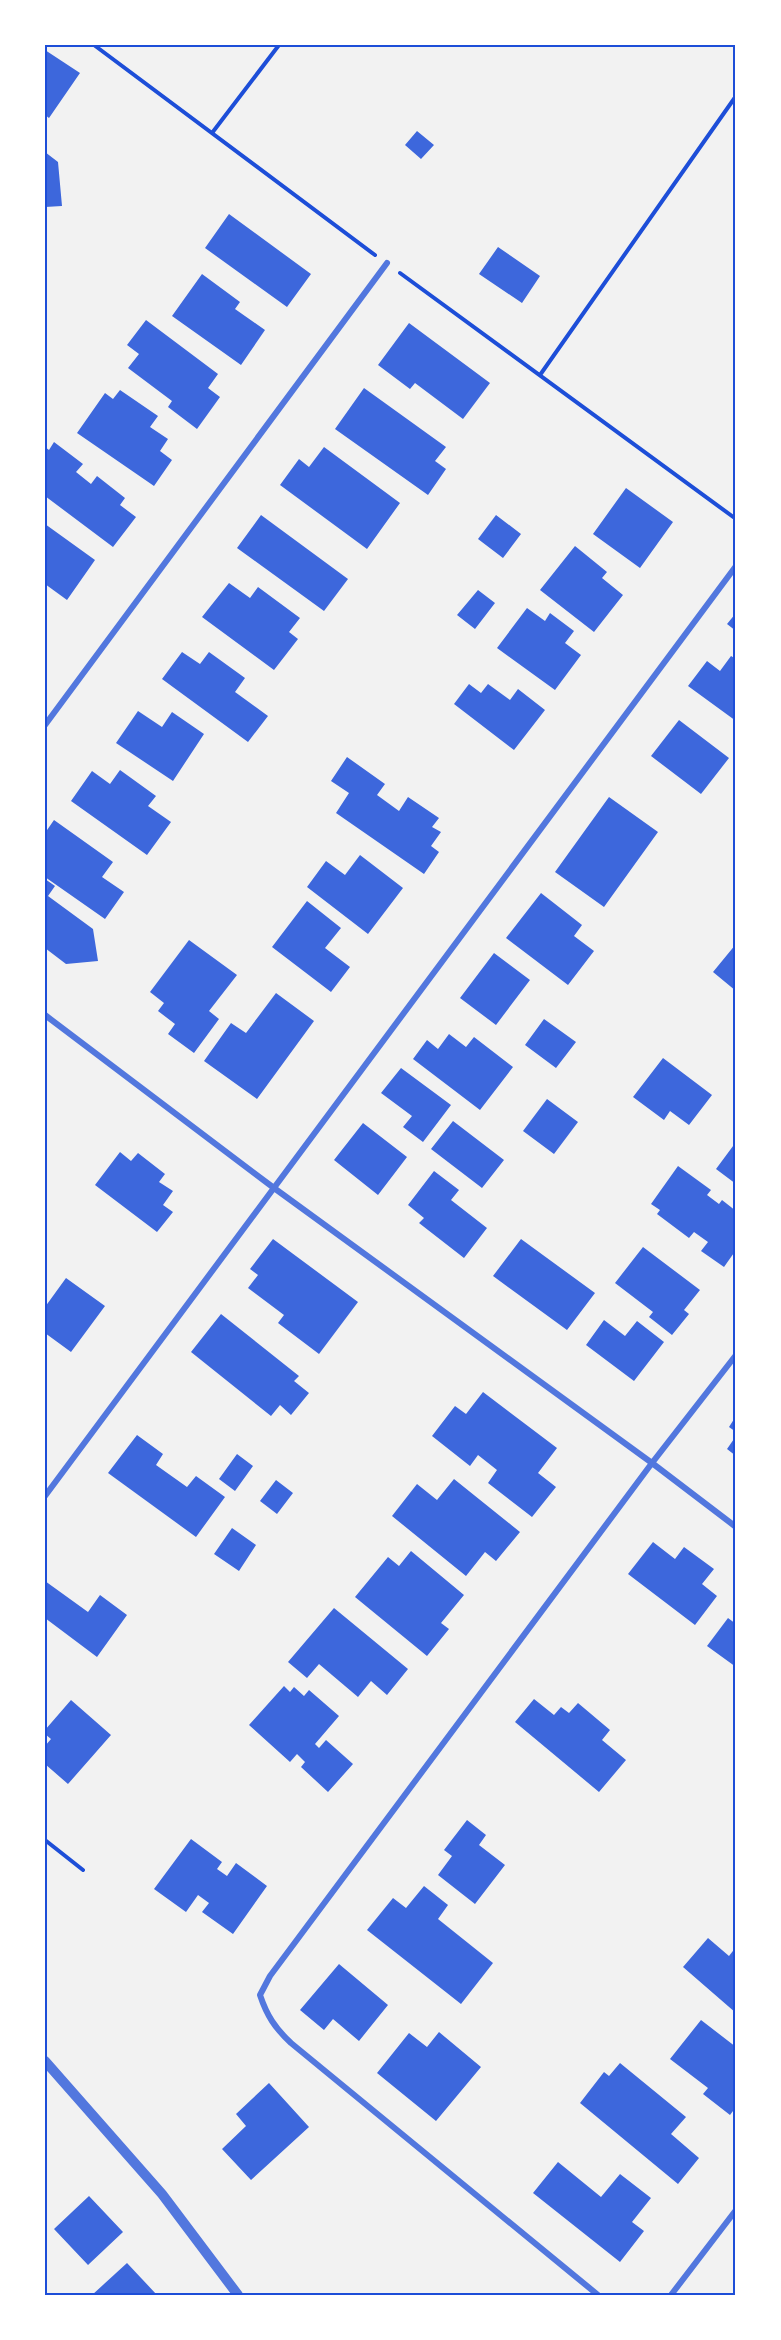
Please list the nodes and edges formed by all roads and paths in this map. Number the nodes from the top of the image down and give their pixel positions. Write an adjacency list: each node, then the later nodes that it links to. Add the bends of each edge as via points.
1 (94, 45): 4 (path)
2 (279, 45): 4 (path)
3 (736, 96): 6 (path)
4 (212, 133): 5 (path)
5 (387, 263): 6 (path); 9 (street)
6 (540, 375): 7 (path)
7 (736, 519)
8 (736, 566): 11 (street)
9 (45, 725)
10 (45, 1015): 11 (street)
11 (274, 1188): 13 (street); 14 (street)
12 (736, 1355): 13 (street)
13 (652, 1463): 15 (street); 21 (street, via 270,1976 260,1995 274,2027 291,2043)
14 (45, 1496)
15 (736, 1527)
16 (45, 1840): 17 (path)
17 (83, 1870)
18 (45, 2061): 20 (street, via 162,2194)
19 (736, 2210): 22 (street)
20 (238, 2295)
21 (598, 2295)
22 (671, 2295)

